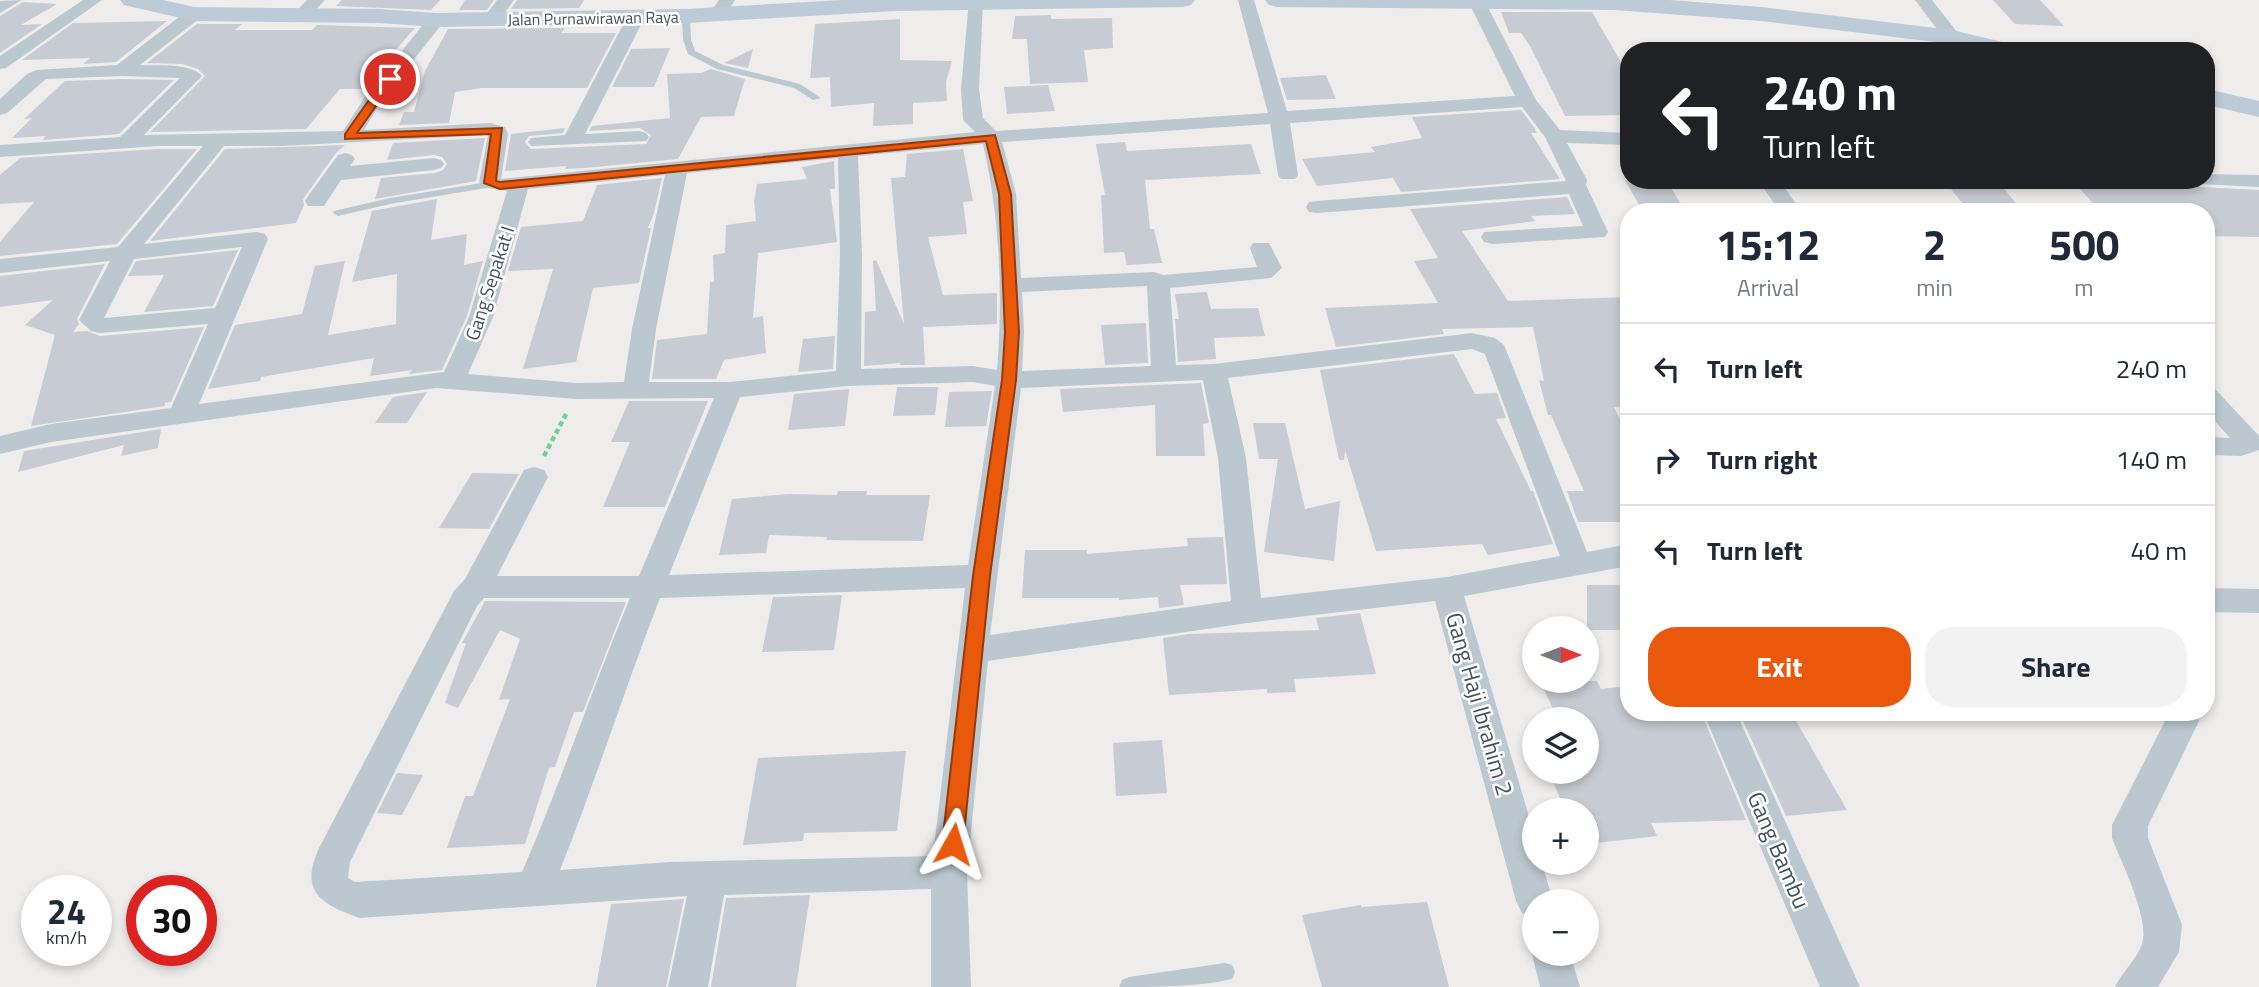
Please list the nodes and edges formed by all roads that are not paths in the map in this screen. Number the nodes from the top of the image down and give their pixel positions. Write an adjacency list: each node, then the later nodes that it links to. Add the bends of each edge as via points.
1 (14, 0): 14 (street)
2 (94, 0): 23 (street)
3 (132, 0): 16 (street, Jalan Purnawirawan Raya)
4 (506, 0): 20 (street)
5 (1183, 0): 11 (street, Jalan Purnawirawan Raya)
6 (1246, 0): 30 (street)
7 (1277, 0): 9 (street)
8 (1923, 0): 21 (street)
9 (1476, 1): 21 (street, via 1615,3 1761,14); 27 (street)
10 (896, 2): 11 (street, Jalan Purnawirawan Raya); 12 (street, Jalan Purnawirawan Raya)
11 (975, 3): 34 (street, via 972,120)
12 (831, 4): 13 (street, Jalan Purnawirawan Raya)
13 (722, 7): 17 (street, Jalan Purnawirawan Raya)
14 (0, 8)
15 (309, 8): 16 (street, Jalan Purnawirawan Raya); 19 (street, Jalan Purnawirawan Raya)
16 (194, 14): 24 (street)
17 (686, 16): 18 (street, Jalan Purnawirawan Raya); 25 (lane, via 691,52 720,67 797,86)
18 (636, 17): 20 (street, Jalan Purnawirawan Raya); 36 (street)
19 (436, 20): 20 (street, Jalan Purnawirawan Raya); 32 (street)
20 (491, 20)
21 (1952, 37): 22 (street)
22 (1973, 42)
23 (0, 64)
24 (122, 70): 28 (street, via 43,74); 37 (street, via 193,76)
25 (816, 98)
26 (2215, 99): 29 (street)
27 (1527, 101): 30 (street); 31 (street)
28 (0, 109)
29 (2259, 109)
30 (1279, 118): 34 (street); 45 (street)
31 (1555, 136): 35 (street); 50 (street, via 1577,180)
32 (349, 137): 38 (street); 44 (street, via 349,152); 48 (street, via 498,131 490,183)
33 (639, 137): 36 (street)
34 (991, 137): 41 (street); 59 (street, via 1005,194)
35 (1620, 139)
36 (572, 140): 39 (street)
37 (126, 142): 38 (street); 40 (street)
38 (218, 142): 56 (street)
39 (538, 142)
40 (0, 151)
41 (848, 151): 43 (street); 63 (street)
42 (434, 164): 44 (street)
43 (677, 169): 49 (street); 67 (street)
44 (335, 174): 51 (street)
45 (1288, 175)
46 (2215, 180): 47 (street)
47 (2259, 181)
48 (494, 184): 49 (street); 53 (lane)
49 (519, 184): 64 (street, Gang Sepakat I, via 481,317)
50 (1574, 185): 52 (street); 54 (street, via 1597,232)
51 (316, 201)
52 (1317, 207)
53 (338, 213)
54 (1492, 237)
55 (1261, 248): 58 (street, via 1271,268 1263,273)
56 (126, 252): 57 (street); 60 (street, via 93,324); 60 (street, via 257,239)
57 (0, 266)
58 (1158, 282): 59 (street, via 1146,277); 62 (street)
59 (1010, 286): 65 (street)
60 (222, 314): 69 (street)
61 (1214, 372): 62 (street); 74 (street, via 1453,342 1486,343 1497,354); 81 (street, via 1232,458)
62 (1164, 373): 65 (street)
63 (848, 378): 65 (street, via 973,374); 66 (street)
64 (453, 380): 67 (street); 69 (street)
65 (1009, 380): 75 (street)
66 (730, 390): 67 (street); 77 (street)
67 (635, 392)
68 (2215, 405): 71 (street, via 2250,443)
69 (181, 415): 70 (street)
70 (0, 445)
71 (2215, 446)
72 (534, 477): 76 (street)
73 (1620, 556): 74 (street)
74 (1577, 563): 78 (street)
75 (981, 576): 77 (street); 82 (street)
76 (476, 587): 77 (street); 88 (street, via 332,860 329,886 359,901)
77 (652, 587): 88 (street, via 608,689)
78 (1447, 588): 81 (street); 87 (street, Gang Haji Ibrahim 2)
79 (2215, 600): 80 (street)
80 (2259, 601)
81 (1247, 611): 82 (street)
82 (975, 650): 85 (street)
83 (1723, 721): 95 (street, Gang Bambu)
84 (2182, 721): 96 (street, via 2130,825 2130,838 2164,925 2160,952)
85 (949, 872): 86 (street); 92 (street)
86 (709, 878): 88 (street); 91 (street)
87 (1532, 889)
88 (533, 890)
89 (1554, 966): 94 (street)
90 (1224, 972): 93 (lane)
91 (688, 987)
92 (951, 987)
93 (1129, 987)
94 (1560, 987)
95 (1840, 987)
96 (2134, 987)

